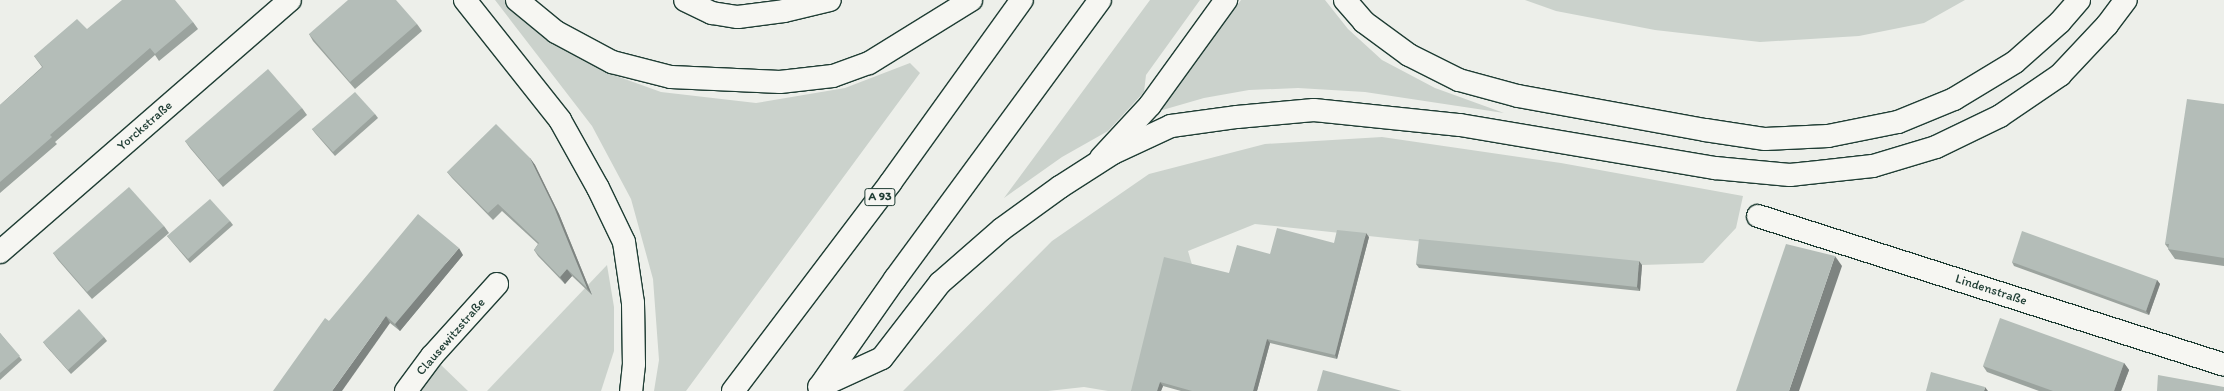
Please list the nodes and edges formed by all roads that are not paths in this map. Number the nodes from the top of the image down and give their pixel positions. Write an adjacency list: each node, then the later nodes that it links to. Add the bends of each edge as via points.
1 (290, 0): 15 (main road, Yorckstraße)
2 (466, 0): 20 (main road, via 560,120 598,188 624,242 633,303 634,364)
3 (517, 0): 6 (main road, via 556,32 612,62 671,77 780,82 833,76 869,63)
4 (685, 0): 5 (main road, via 712,13 738,17 784,11)
5 (830, 0)
6 (971, 0)
7 (1022, 0): 21 (main road, A 93, via 891,182)
8 (1100, 0): 18 (main road, via 900,272)
9 (1226, 0): 13 (main road, via 1150,105)
10 (1345, 0): 11 (main road, via 1364,22 1409,54 1459,80 1526,97 1765,139 1828,136 1890,123 1954,99 2015,62 2060,22)
11 (2078, 0)
12 (2126, 0): 13 (main road, via 2107,25 2060,75 2000,116 1936,147 1873,166 1790,175 1715,168 1460,125 1314,110 1171,126 1113,153)
13 (1094, 165): 18 (main road, via 1002,229 940,283 882,358)
14 (1758, 216): 17 (main road, Lindenstraße)
15 (0, 252)
16 (497, 284): 19 (main road, Clausewitzstraße, via 432,356)
17 (2224, 365)
18 (818, 389)
19 (406, 391)
20 (631, 391)
21 (733, 391)

